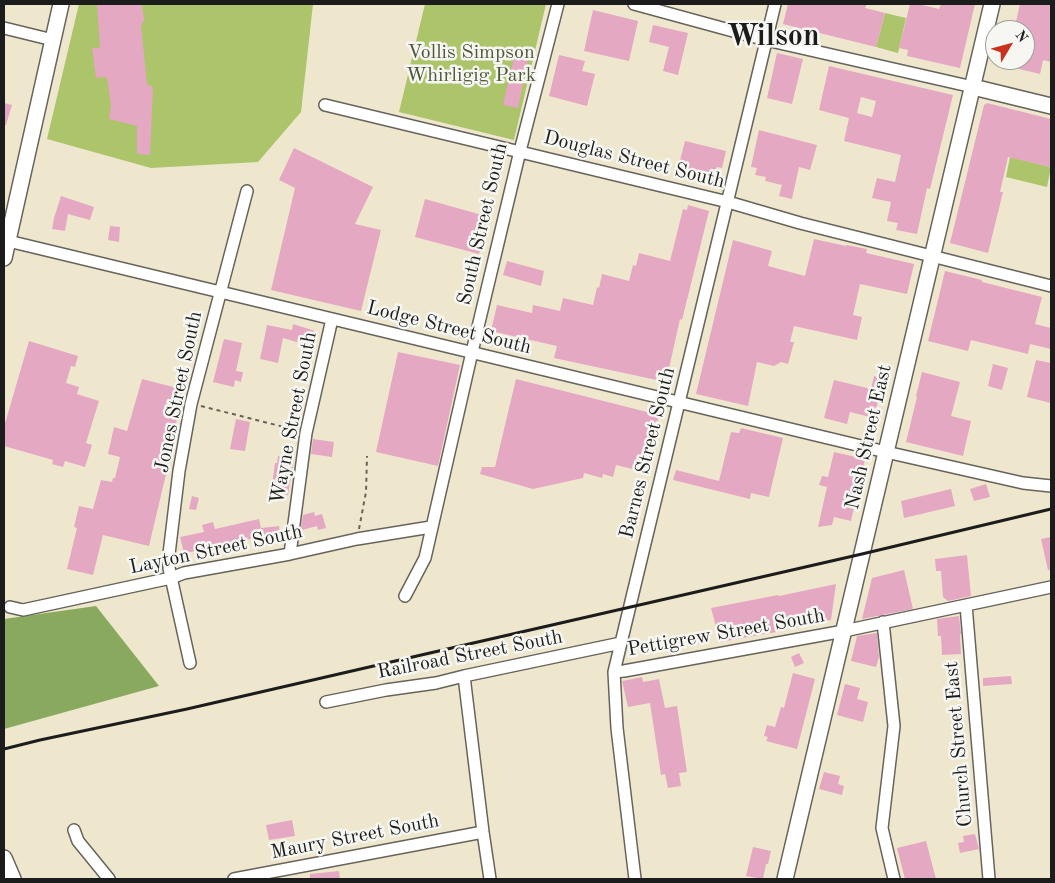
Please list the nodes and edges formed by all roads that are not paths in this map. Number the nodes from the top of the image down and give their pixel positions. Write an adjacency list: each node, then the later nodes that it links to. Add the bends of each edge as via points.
1 (61, 4): 7 (main road)
2 (558, 4): 12 (street, South Street South)
3 (634, 4): 8 (street)
4 (775, 4): 8 (street, Barnes Street South)
5 (992, 4): 9 (main road, Nash Street East)
6 (4, 28): 7 (street)
7 (53, 40): 15 (main road)
8 (766, 40): 9 (street); 14 (street, Barnes Street South)
9 (972, 87): 11 (main road); 16 (main road, Nash Street East)
10 (326, 105): 12 (street, Douglas Street South)
11 (1051, 106)
12 (520, 151): 14 (street, Douglas Street South); 21 (street, South Street South)
13 (247, 191): 19 (street, Jones Street South)
14 (728, 202): 16 (street, Douglas Street South); 22 (street, Barnes Street South)
15 (6, 240): 17 (main road); 19 (street, Lodge Street South)
16 (933, 256): 18 (street, Douglas Street South); 23 (main road, Nash Street East)
17 (4, 258)
18 (1051, 286)
19 (220, 292): 20 (street, Lodge Street South); 27 (street, Jones Street South, via 191,404 179,470 169,554)
20 (332, 319): 21 (street, Lodge Street South); 26 (street, Wayne Street South, via 306,433)
21 (472, 352): 22 (street, Lodge Street South); 25 (street, South Street South)
22 (679, 402): 23 (street, Lodge Street South); 34 (street, Barnes Street South)
23 (886, 452): 24 (street, Lodge Street South, via 1023,483); 33 (main road, Nash Street East)
24 (1051, 486)
25 (432, 527): 26 (street, Layton Street South, via 356,538); 29 (street, South Street South, via 425,558)
26 (290, 554): 27 (street, Layton Street South)
27 (171, 578): 31 (street, Layton Street South, via 22,610); 35 (street, Jones Street South)
28 (1051, 587): 30 (street, Pettigrew Street South)
29 (405, 596)
30 (966, 605): 32 (street, Pettigrew Street South); 49 (street, Church Street East)
31 (10, 607)
32 (883, 622): 33 (street, Pettigrew Street South); 48 (street, via 894,726 882,828)
33 (844, 631): 36 (street, Pettigrew Street South); 47 (main road, Nash Street East)
34 (621, 643): 36 (street, Barnes Street South); 37 (street, Railroad Street South)
35 (190, 663)
36 (614, 672): 46 (street, Barnes Street South, via 617,728)
37 (464, 676): 38 (street, Railroad Street South); 40 (street)
38 (326, 702)
39 (74, 830): 43 (street, via 78,841)
40 (483, 832): 44 (street, Maury Street South); 45 (street)
41 (4, 858): 42 (main road)
42 (13, 879)
43 (109, 879)
44 (234, 879)
45 (490, 879)
46 (635, 879)
47 (785, 879)
48 (894, 879)
49 (989, 879)

